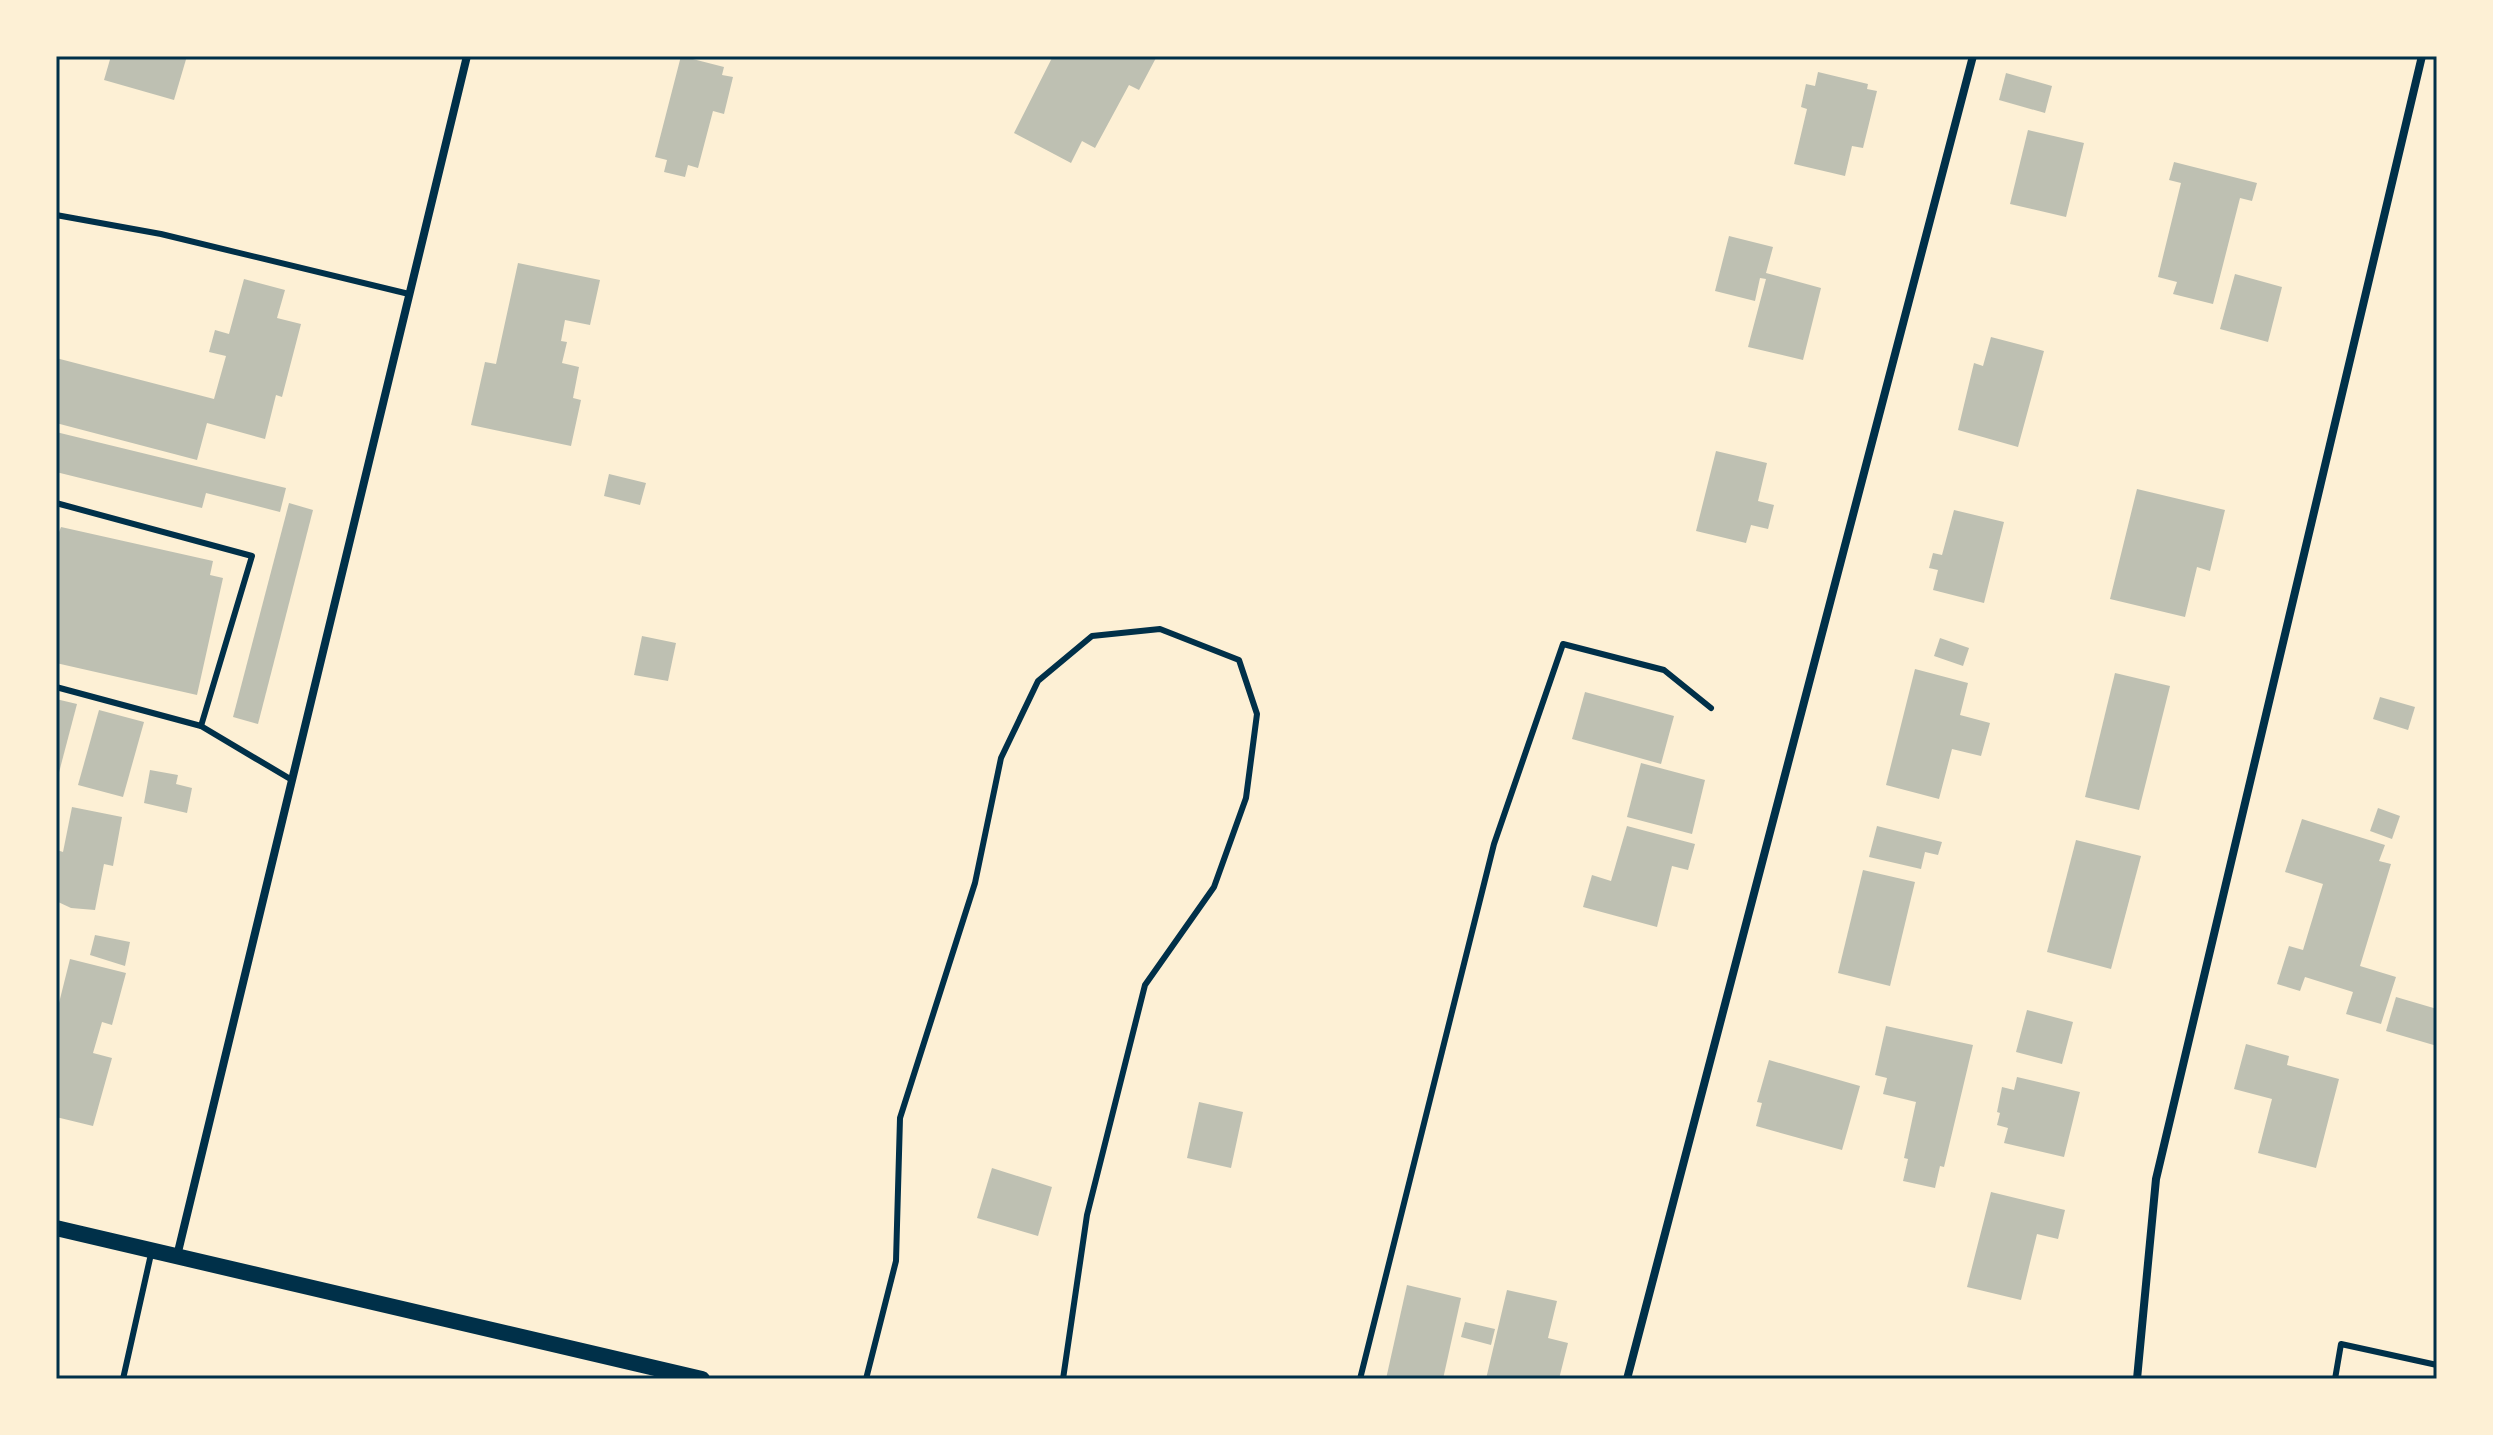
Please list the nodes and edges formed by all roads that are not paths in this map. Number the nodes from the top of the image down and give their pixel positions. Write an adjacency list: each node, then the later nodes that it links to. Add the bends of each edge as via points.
1 (467, 56): 5 (street)
2 (1973, 56): 20 (street)
3 (2422, 56): 21 (street, via 2156,1179)
4 (56, 215): 5 (lane, via 161,234)
5 (409, 294): 10 (street)
6 (56, 503): 9 (lane, via 252,556)
7 (56, 687): 9 (lane)
8 (1711, 708): 19 (lane, via 1664,670 1563,644 1494,844)
9 (201, 726): 10 (lane)
10 (292, 780): 13 (street)
11 (56, 1228): 12 (main road)
12 (152, 1250): 13 (main road); 15 (lane)
13 (177, 1256): 16 (main road)
14 (2437, 1365): 22 (lane, via 2341,1344)
15 (123, 1379)
16 (702, 1379)
17 (866, 1379): 18 (lane, via 896,1261 900,1118 975,883 1001,758 1038,681 1092,636 1160,629 1239,660 1257,714 1248,784 1214,887 1145,985 1087,1215)
18 (1063, 1379)
19 (1360, 1379)
20 (1627, 1379)
21 (2137, 1379)
22 (2335, 1379)

